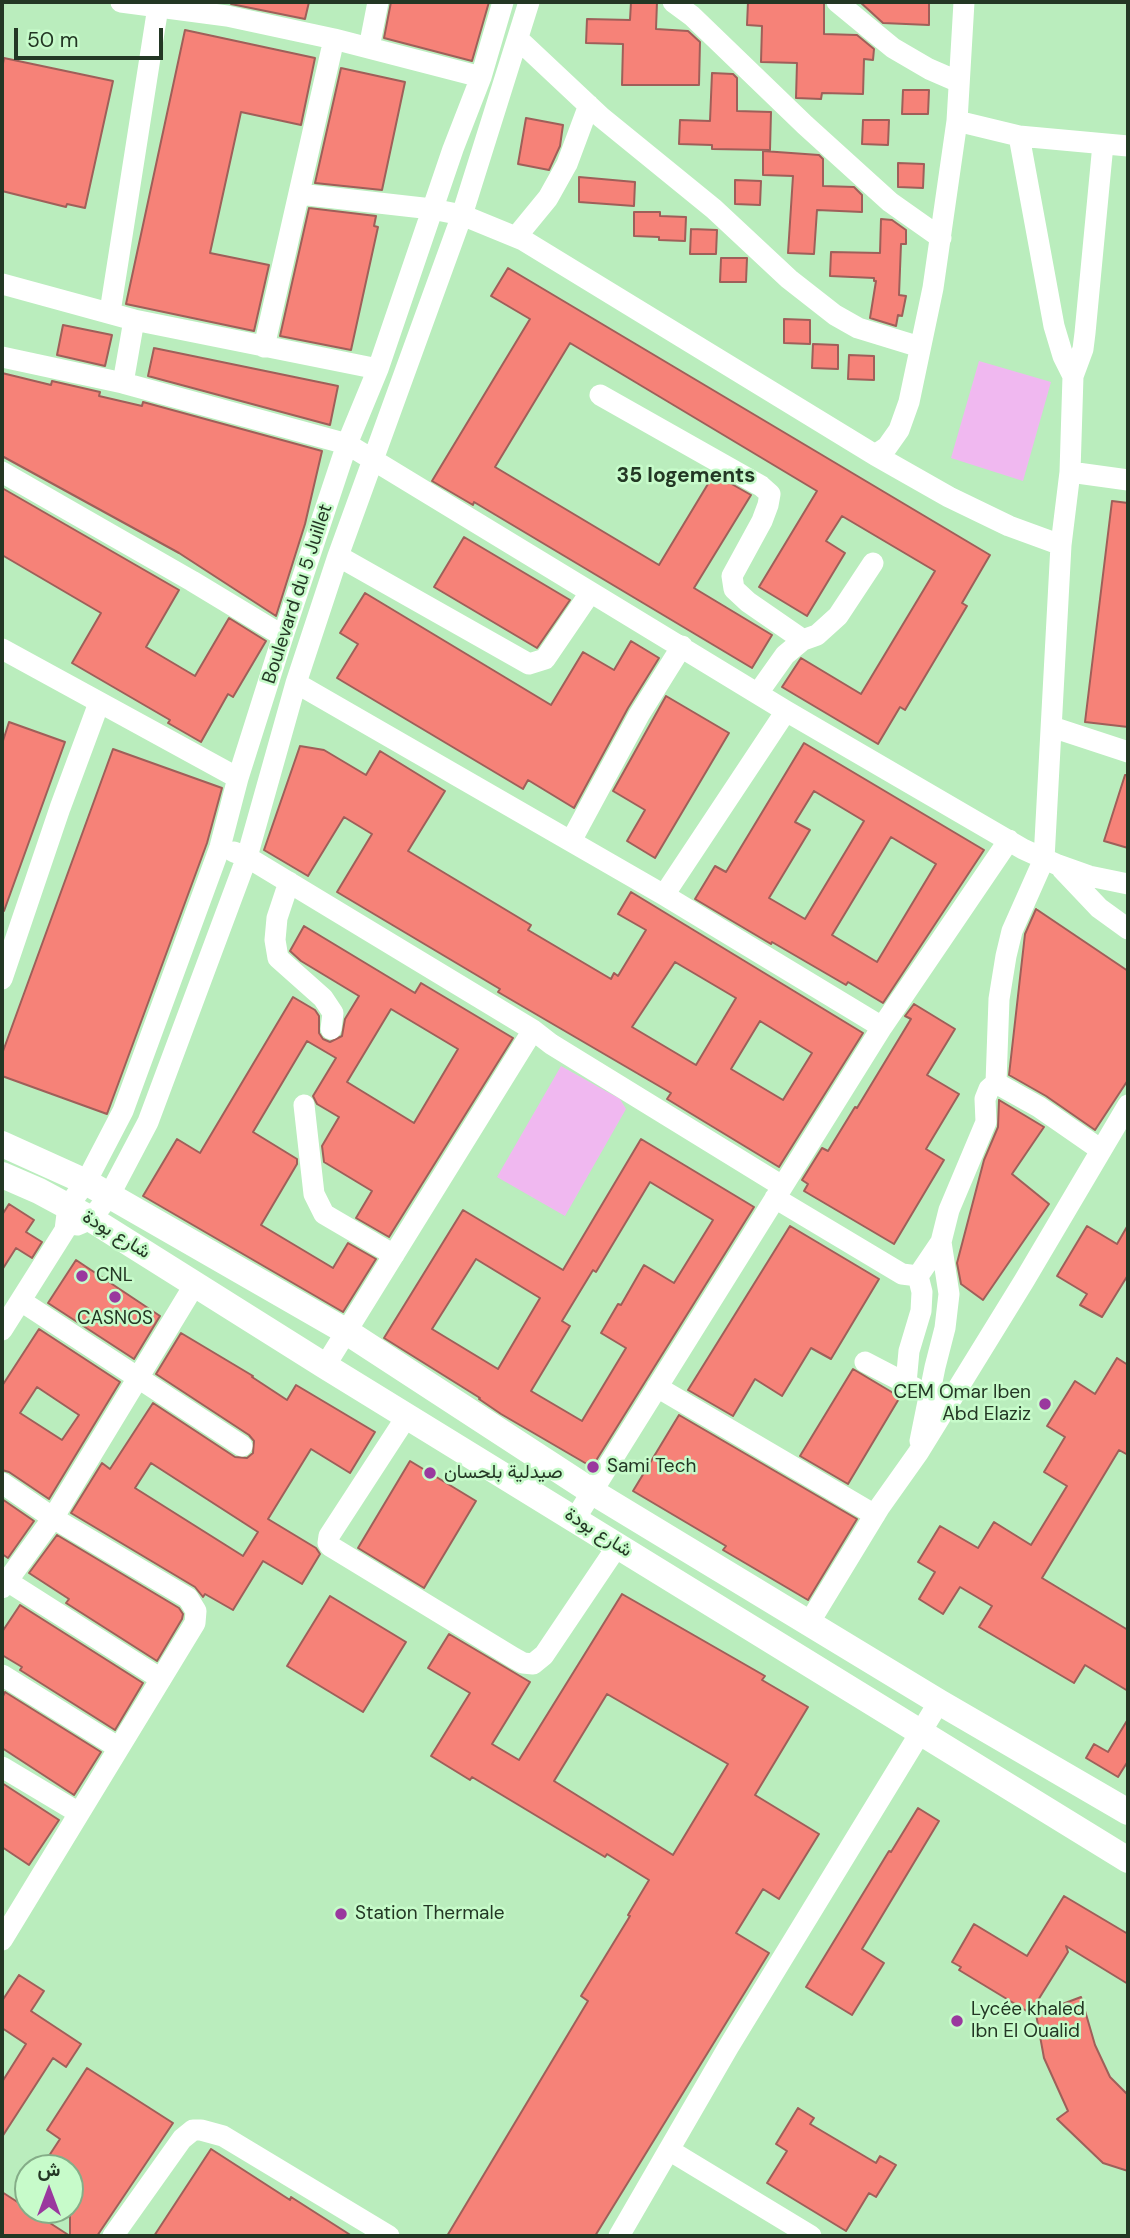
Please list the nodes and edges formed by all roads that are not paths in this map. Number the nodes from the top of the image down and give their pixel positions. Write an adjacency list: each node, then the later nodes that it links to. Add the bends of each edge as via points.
1 (121, 2): 8 (street)
2 (378, 2): 12 (street)
3 (503, 2): 13 (street, Boulevard du 5 Juillet)
4 (529, 2): 11 (street)
5 (673, 2): 24 (street, via 890,202)
6 (837, 2): 14 (street, via 893,48)
7 (964, 2): 14 (street)
8 (158, 7): 9 (street); 26 (street)
9 (229, 9): 10 (street)
10 (334, 39): 12 (street); 20 (street)
11 (519, 40): 15 (street); 22 (street)
12 (369, 48): 13 (street)
13 (481, 77): 21 (street, Boulevard du 5 Juillet)
14 (959, 82): 16 (street)
15 (589, 105): 23 (street, via 567,164 548,198); 29 (street, via 835,314 858,328)
16 (957, 121): 17 (street); 24 (street)
17 (1019, 136): 18 (street); 32 (street, via 1054,326)
18 (1103, 144): 19 (street); 32 (street, via 1083,349)
19 (1128, 146)
20 (299, 194): 21 (street); 28 (street)
21 (432, 209): 22 (street); 31 (street, Boulevard du 5 Juillet)
22 (462, 215): 23 (street); 37 (street)
23 (516, 237): 36 (street)
24 (941, 238): 29 (street)
25 (2, 284): 26 (street)
26 (110, 312): 27 (street)
27 (134, 320): 28 (street); 33 (street)
28 (264, 347): 31 (street)
29 (920, 347): 36 (street, via 899,429)
30 (2, 357): 33 (street)
31 (378, 369): 35 (street, Boulevard du 5 Juillet)
32 (1073, 376): 39 (street)
33 (123, 383): 35 (street)
34 (600, 395): 46 (street, via 769,494 762,522 733,576 734,590)
35 (348, 444): 37 (street); 45 (street, Boulevard du 5 Juillet)
36 (875, 456): 41 (street, via 1009,526)
37 (372, 459): 42 (street); 44 (street)
38 (2, 472): 45 (street)
39 (1070, 472): 40 (street); 41 (street)
40 (1128, 480)
41 (1061, 545): 53 (street)
42 (338, 556): 44 (street, via 529,664 545,659); 49 (street)
43 (873, 563): 46 (street, via 838,616 817,635)
44 (590, 593): 47 (street)
45 (283, 636): 55 (street, Boulevard du 5 Juillet)
46 (803, 640): 50 (street, via 785,654)
47 (682, 646): 50 (street); 56 (street)
48 (2, 649): 51 (street)
49 (296, 683): 56 (street); 59 (street)
50 (758, 693): 52 (street)
51 (99, 704): 55 (street); 65 (street)
52 (786, 711): 57 (street); 63 (street)
53 (1052, 727): 54 (street); 60 (street)
54 (1128, 752)
55 (238, 778): 58 (street, Boulevard du 5 Juillet)
56 (571, 841): 63 (street)
57 (1009, 841): 60 (street); 67 (street)
58 (220, 847): 59 (street); 76 (street, Boulevard du 5 Juillet, via 123,1111)
59 (247, 857): 61 (street); 78 (street, via 148,1122)
60 (1051, 862): 62 (street); 64 (street); 70 (street, via 1012,932 1006,956 999,999)
61 (289, 883): 68 (street, via 277,918 278,958 323,998 333,1013); 69 (street)
62 (1128, 884)
63 (664, 895): 67 (street)
64 (1128, 929)
65 (9, 931): 66 (street)
66 (2, 979)
67 (883, 1027): 77 (street)
68 (331, 1029)
69 (533, 1030): 77 (street); 81 (street)
70 (996, 1083): 74 (street); 80 (street, via 985,1099 986,1122 949,1210)
71 (304, 1105): 81 (street, via 314,1194 324,1214)
72 (1128, 1105): 74 (street)
73 (2, 1144): 76 (street, شارع بودة)
74 (1101, 1150): 95 (street)
75 (2, 1175): 79 (street, شارع بودة)
76 (86, 1182): 78 (street, شارع بودة); 79 (street, Boulevard du 5 Juillet)
77 (779, 1192): 82 (street, via 902,1274); 91 (street)
78 (109, 1196): 79 (street); 86 (street, شارع بودة)
79 (75, 1218): 83 (street, شارع بودة); 84 (street)
80 (941, 1242): 82 (street); 92 (street, via 949,1294)
81 (394, 1255): 86 (street)
82 (918, 1276): 90 (street, via 921,1311 909,1351)
83 (195, 1284): 88 (street, شارع بودة); 89 (street)
84 (21, 1301): 85 (street); 89 (street)
85 (2, 1331)
86 (348, 1332): 88 (street); 97 (street, شارع بودة)
87 (865, 1362): 90 (street)
88 (325, 1366): 93 (street, شارع بودة)
89 (138, 1378): 94 (street); 99 (street)
90 (906, 1383): 92 (street)
91 (657, 1387): 97 (street); 98 (street)
92 (929, 1395): 95 (street)
93 (407, 1416): 100 (street, شارع بودة); 101 (street, via 329,1535 328,1543 341,1553 514,1658 533,1664 544,1655)
94 (242, 1446)
95 (918, 1453): 98 (street)
96 (2, 1483): 99 (street)
97 (592, 1491): 100 (street); 103 (street, شارع بودة)
98 (875, 1515): 103 (street)
99 (53, 1518): 102 (street); 105 (street, via 193,1605 195,1623)
100 (575, 1519): 101 (street, شارع بودة)
101 (618, 1545): 107 (street, شارع بودة)
102 (4, 1585): 105 (street)
103 (809, 1623): 106 (street, شارع بودة)
104 (2, 1675): 108 (street)
105 (161, 1679): 108 (street)
106 (939, 1702): 107 (street); 110 (street, شارع بودة)
107 (921, 1731): 112 (street, شارع بودة); 114 (street)
108 (119, 1748): 111 (street)
109 (2, 1767): 111 (street)
110 (1128, 1811)
111 (79, 1813): 113 (street)
112 (1128, 1860)
113 (2, 1940)
114 (669, 2150): 118 (street); 119 (street)
115 (366, 2230): 116 (street, via 223,2136 193,2130); 117 (street)
116 (113, 2236)
117 (389, 2236)
118 (619, 2236)
119 (811, 2236)

